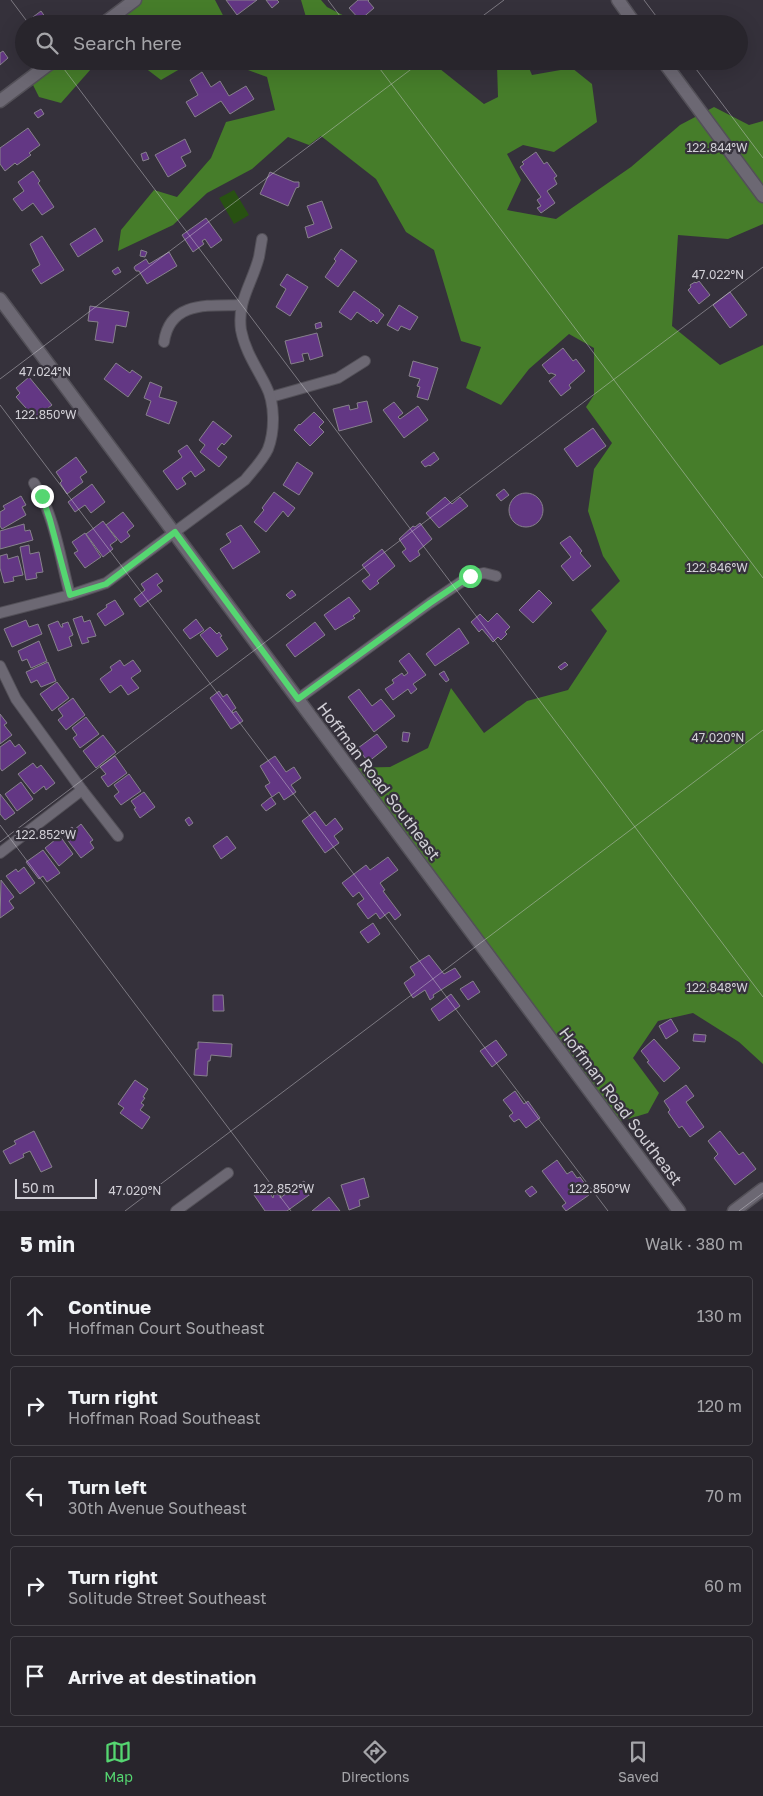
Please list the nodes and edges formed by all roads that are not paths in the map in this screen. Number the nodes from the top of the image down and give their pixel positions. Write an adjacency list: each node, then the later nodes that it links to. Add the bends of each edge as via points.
1 (135, 0): 3 (street)
2 (618, 0): 4 (street)
3 (115, 15)
4 (629, 15)
5 (41, 70): 7 (street)
6 (670, 70): 8 (street)
7 (0, 101)
8 (763, 196)
9 (262, 239): 11 (street)
10 (1, 304): 16 (street, Hoffman Road Southeast)
11 (241, 305): 12 (street, via 198,305 175,317); 14 (street, via 246,347)
12 (164, 342)
13 (365, 360): 14 (street, via 338,378)
14 (271, 397): 16 (street, via 272,435 260,461 245,480)
15 (34, 483): 18 (street, via 50,520)
16 (175, 532): 18 (street, via 106,584); 21 (street, Hoffman Road Southeast)
17 (496, 576): 21 (street, via 484,573 470,576)
18 (70, 595): 19 (street)
19 (0, 613)
20 (0, 666): 22 (street, via 16,699)
21 (298, 699): 28 (street, Hoffman Road Southeast)
22 (82, 790): 23 (street); 24 (street)
23 (118, 836)
24 (0, 853)
25 (228, 1173): 27 (street)
26 (763, 1189): 29 (street)
27 (176, 1211)
28 (679, 1211)
29 (734, 1211)

